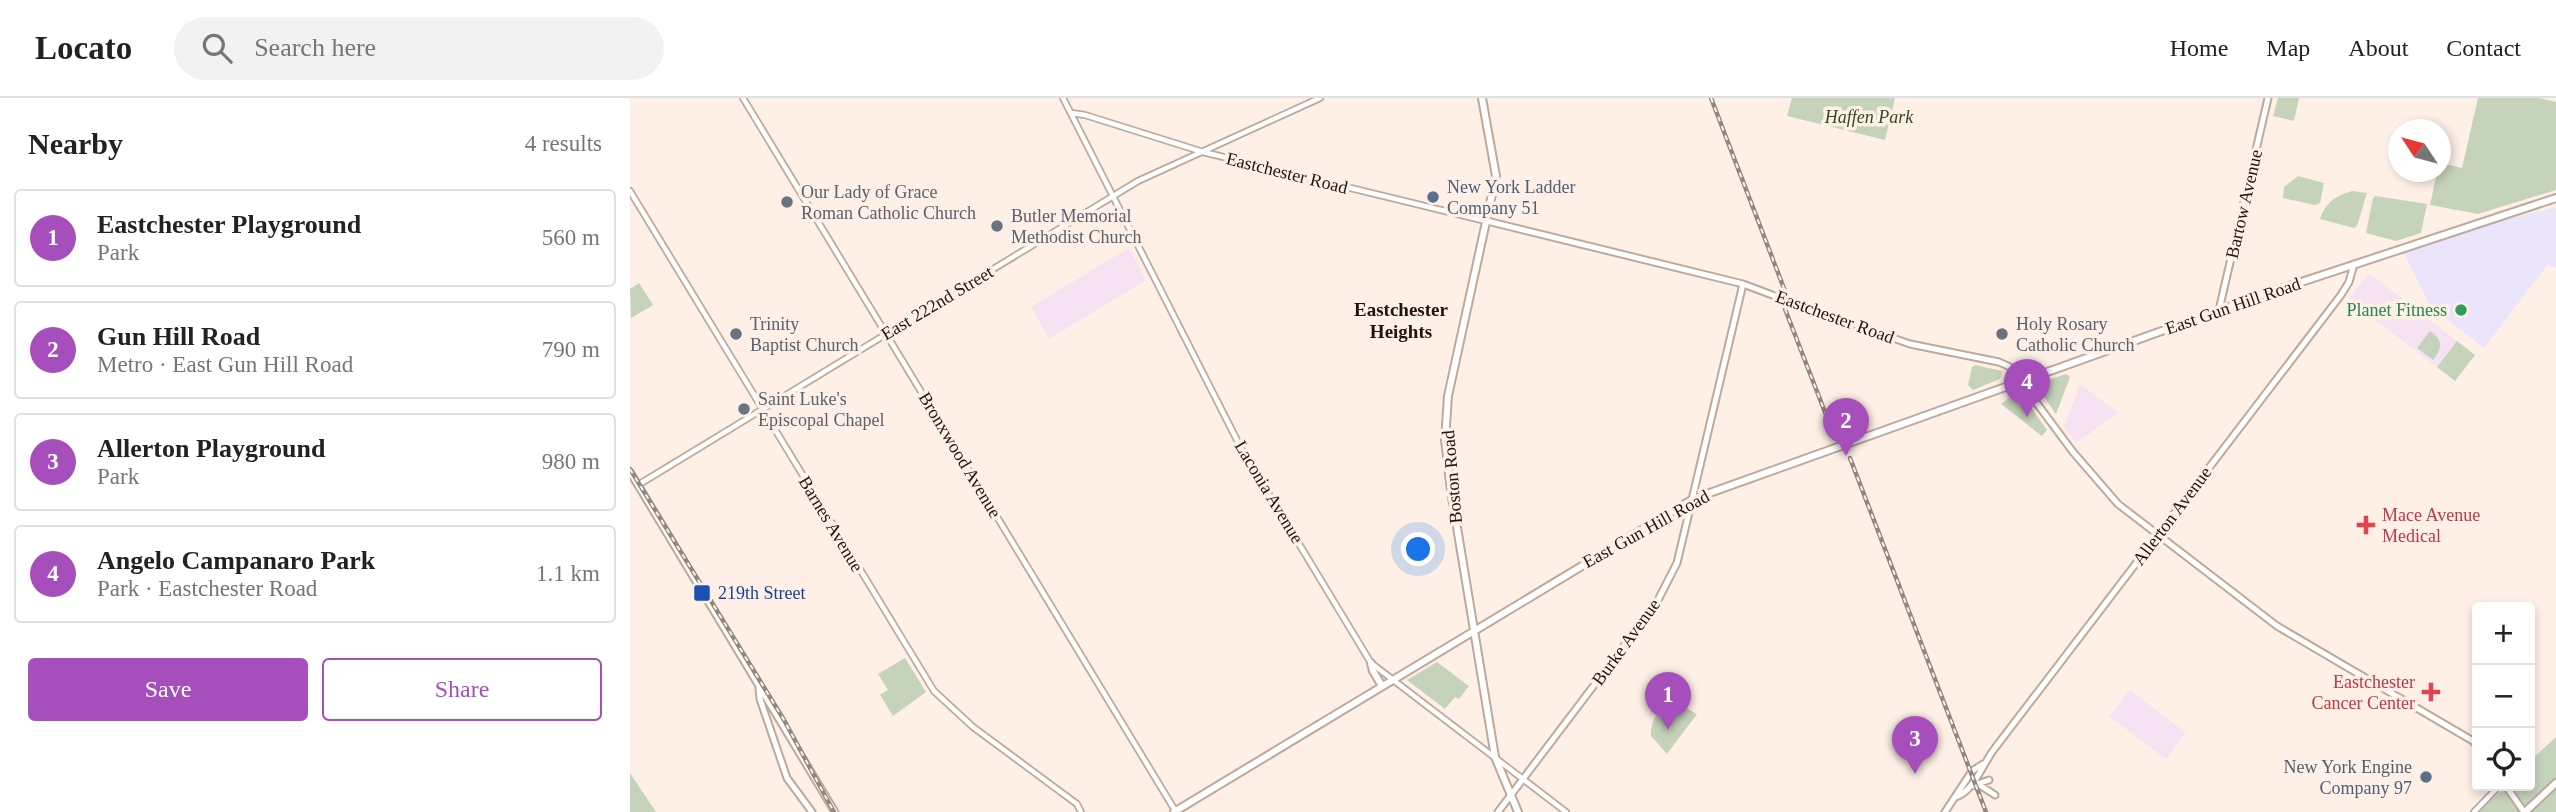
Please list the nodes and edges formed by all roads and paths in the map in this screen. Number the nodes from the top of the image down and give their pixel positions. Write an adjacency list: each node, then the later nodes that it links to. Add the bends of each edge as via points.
1 (743, 98): 15 (street, Bronxwood Avenue)
2 (1063, 98): 6 (street, Laconia Avenue)
3 (1320, 98): 7 (street, East 222nd Street)
4 (1482, 98): 11 (main road, Boston Road, via 1496,176)
5 (2269, 98): 14 (main road, Bartow Avenue)
6 (1070, 113): 7 (street, Eastchester Road); 9 (street, Laconia Avenue)
7 (1203, 152): 9 (street, East 222nd Street); 11 (street, Eastchester Road)
8 (630, 191): 17 (street, Barnes Avenue)
9 (1113, 197): 15 (street, East 222nd Street); 23 (street, Laconia Avenue, via 1241,448)
10 (2556, 198): 12 (main road, East Gun Hill Road)
11 (1487, 221): 13 (main road, Eastchester Road); 22 (main road, Boston Road, via 1448,396 1446,440)
12 (2354, 264): 14 (main road, East Gun Hill Road); 21 (main road, Allerton Avenue, via 2342,295)
13 (1743, 284): 16 (main road, Eastchester Road, bridge, via 1910,344 2005,364); 20 (main road, Burke Avenue)
14 (2219, 310): 16 (main road, East Gun Hill Road)
15 (887, 334): 17 (street, East 222nd Street); 45 (street, Bronxwood Avenue)
16 (2021, 381): 20 (main road, East Gun Hill Road); 21 (main road, Eastchester Road, via 2105,490)
17 (762, 409): 19 (street, East 222nd Street); 44 (street, Barnes Avenue, via 934,691 973,727 1077,804)
18 (630, 472): 19 (main road)
19 (638, 485): 26 (main road)
20 (1693, 499): 22 (main road, East Gun Hill Road); 32 (main road, Burke Avenue, via 1677,563 1657,602)
21 (2158, 535): 29 (main road, Eastchester Road, via 2277,626); 31 (main road, Allerton Avenue)
22 (1473, 631): 24 (main road, East Gun Hill Road); 30 (main road, Boston Road)
23 (1371, 663): 24 (street, Laconia Avenue); 25 (main road)
24 (1392, 680): 25 (main road, East Gun Hill Road); 30 (street, Laconia Avenue)
25 (1382, 685): 45 (main road, East Gun Hill Road)
26 (759, 686): 27 (main road); 28 (main road)
27 (766, 697): 28 (main road); 43 (main road)
28 (771, 727): 42 (main road, via 788,778)
29 (2472, 740)
30 (1495, 757): 32 (street, Laconia Avenue); 40 (main road, Boston Road)
31 (1983, 764): 36 (main road, Allerton Avenue); 41 (main road, Allerton Avenue, via 1972,771)
32 (1524, 779): 40 (main road, Burke Avenue); 48 (street, Laconia Avenue)
33 (1989, 780): 34 (main road)
34 (1979, 783): 36 (main road); 39 (main road)
35 (2556, 783): 51 (main road)
36 (1970, 786): 41 (main road, Allerton Avenue)
37 (2495, 791): 50 (street)
38 (2509, 791): 51 (main road)
39 (1995, 794)
40 (1510, 796): 46 (main road, Burke Avenue); 47 (main road, Boston Road)
41 (1956, 797): 49 (main road, Allerton Avenue)
42 (812, 812)
43 (835, 812)
44 (1081, 812)
45 (1175, 812)
46 (1498, 812)
47 (1518, 812)
48 (1566, 812)
49 (1945, 812)
50 (2474, 812)
51 (2524, 812)

